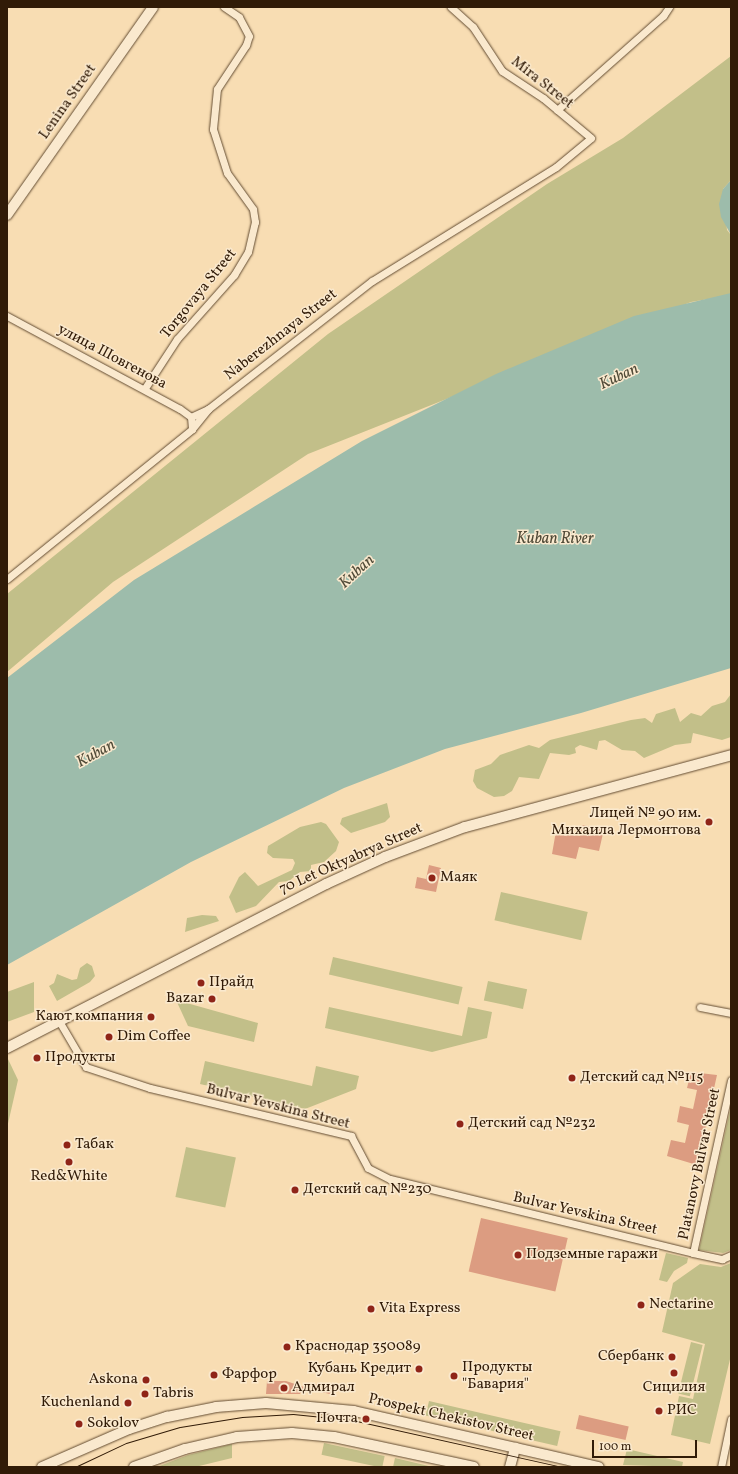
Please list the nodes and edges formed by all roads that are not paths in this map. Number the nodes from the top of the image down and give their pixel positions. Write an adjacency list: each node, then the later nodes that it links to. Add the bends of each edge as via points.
1 (153, 7): 7 (main road, Lenina Street)
2 (224, 7): 9 (street, Torgovaya Street, via 239,17 249,36 246,45 216,89 213,129 227,174 253,209 255,222 248,252 234,275 177,339)
3 (451, 7): 5 (street, Mira Street, via 473,28 502,71)
4 (669, 7): 5 (street, via 663,16)
5 (557, 110): 6 (street, Mira Street)
6 (591, 138): 10 (street, Naberezhnaya Street, via 556,167 372,281)
7 (7, 215)
8 (7, 316): 9 (street, улица Шовгенова)
9 (145, 388): 11 (street, улица Шовгенова)
10 (208, 409): 11 (street); 12 (street, Naberezhnaya Street)
11 (192, 417): 12 (street)
12 (192, 430): 13 (street, Naberezhnaya Street)
13 (7, 579)
14 (731, 755): 17 (main road, 70 Let Oktyabrya Street, via 465,827 385,857 326,884)
15 (700, 1007): 16 (street)
16 (731, 1013)
17 (59, 1021): 18 (main road, 70 Let Oktyabrya Street); 20 (street, Bulvar Yevskina Street, via 86,1067 150,1088 351,1136 368,1168 390,1179)
18 (7, 1048)
19 (731, 1080): 20 (street, Platanovy Bulvar Street)
20 (693, 1253): 21 (street, Bulvar Yevskina Street, via 722,1259)
21 (731, 1255)
22 (731, 1419): 29 (street)
23 (514, 1448): 24 (main road, Prospekt Chekistov Street, via 354,1411 266,1403 216,1407 167,1417 128,1429); 27 (main road); 28 (main road, Prospekt Chekistov Street)
24 (42, 1467)
25 (134, 1467): 26 (main road, via 185,1449 237,1437 292,1433 334,1437)
26 (474, 1467)
27 (510, 1467)
28 (599, 1467)
29 (721, 1467)

